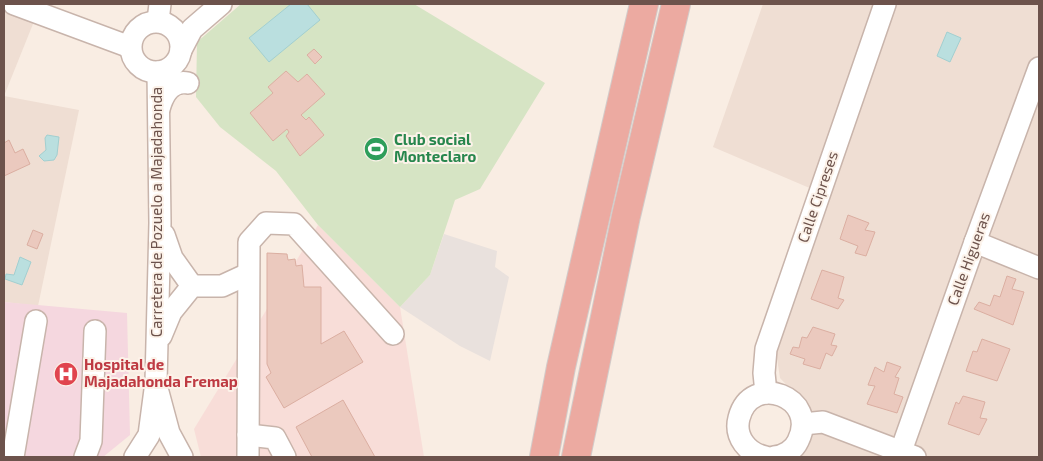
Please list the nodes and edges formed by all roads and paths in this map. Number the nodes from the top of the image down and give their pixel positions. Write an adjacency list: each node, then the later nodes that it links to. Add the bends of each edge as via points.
1 (14, 4): 7 (street)
2 (221, 4): 6 (street)
3 (644, 4): 34 (highway, via 563,358)
4 (676, 4): 35 (highway, via 626,216)
5 (885, 4): 22 (street, Calle Cipreses, via 766,350)
6 (171, 21): 7 (street, via 150,22 136,31); 9 (street, via 181,50 173,65)
7 (130, 47): 9 (street, via 142,68)
8 (1039, 68): 13 (street, Calle Higueras)
9 (158, 72): 11 (street, Carretera de Pozuelo a Majadahonda)
10 (188, 83): 11 (street, via 180,82 166,92)
11 (158, 114): 12 (street, Carretera de Pozuelo a Majadahonda)
12 (160, 223): 16 (street, via 172,258); 20 (street, Carretera de Pozuelo a Majadahonda)
13 (975, 242): 14 (street); 26 (street, Calle Higueras)
14 (1039, 268)
15 (248, 274): 16 (street, via 222,286); 19 (street, via 249,242 266,223 294,224); 24 (street)
16 (192, 286): 20 (street, via 171,312)
17 (36, 321): 27 (street)
18 (96, 331): 28 (street, via 91,441)
19 (393, 334)
20 (157, 346): 21 (street, Carretera de Pozuelo a Majadahonda)
21 (156, 382): 29 (street, Carretera de Pozuelo a Majadahonda, via 149,435); 31 (street, Carretera de Pozuelo a Majadahonda, via 169,433)
22 (766, 393): 23 (street, via 787,397 801,413); 36 (street, via 747,402 738,421 742,442 749,450)
23 (803, 424): 26 (street, via 823,422); 37 (street, via 797,444 789,452)
24 (248, 436): 32 (street); 33 (street, via 275,438)
25 (4, 454): 27 (street)
26 (908, 454)
27 (13, 457)
28 (85, 457)
29 (136, 457): 30 (street, via 161,450)
30 (177, 457)
31 (182, 457)
32 (248, 457)
33 (285, 457)
34 (544, 457)
35 (576, 457)
36 (766, 457)
37 (774, 457)

